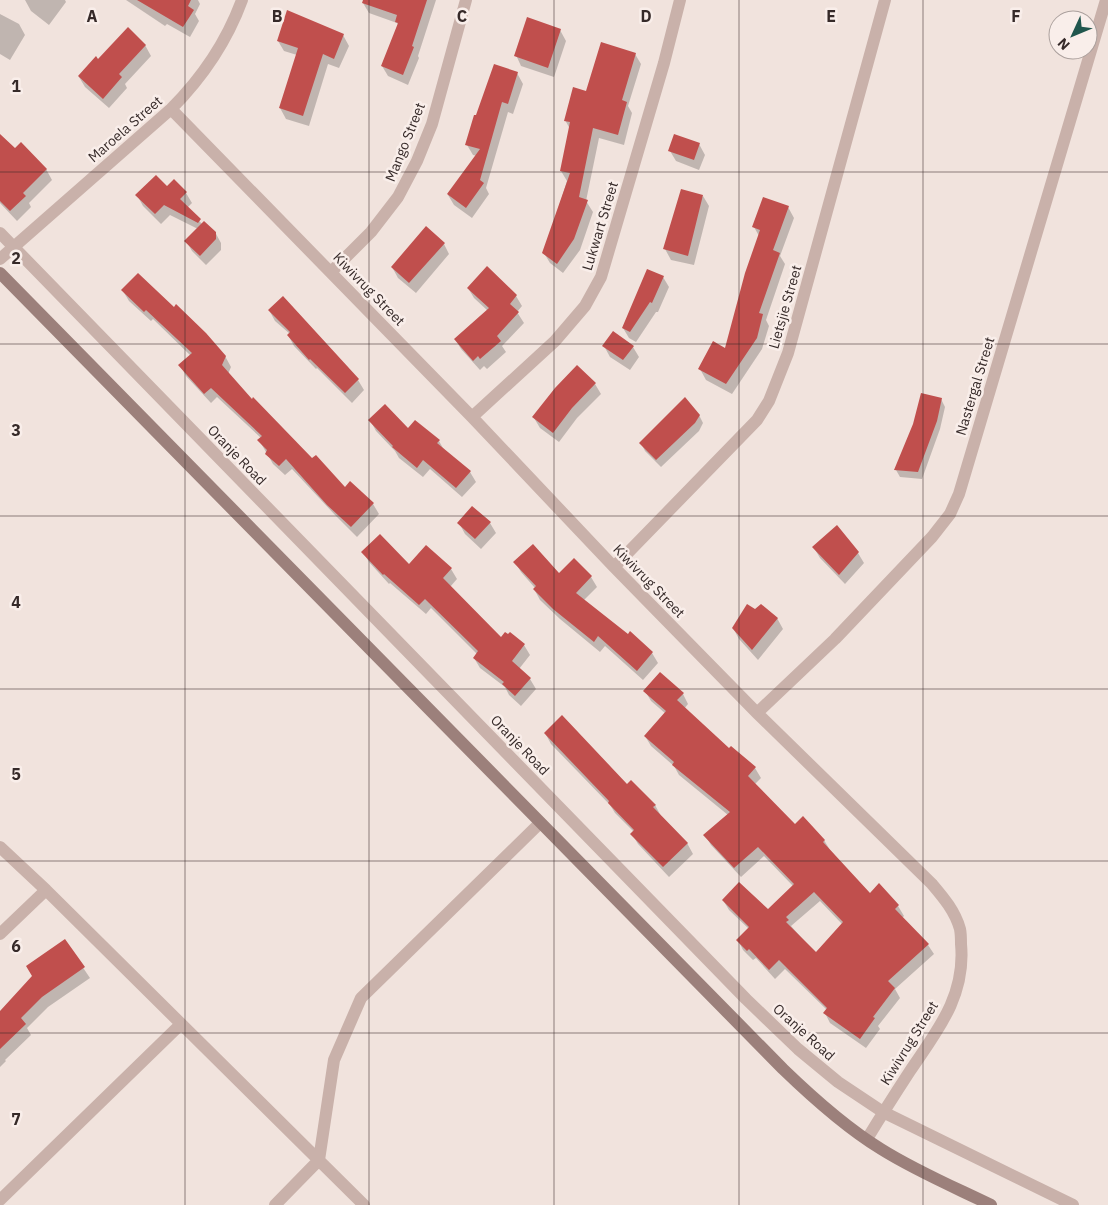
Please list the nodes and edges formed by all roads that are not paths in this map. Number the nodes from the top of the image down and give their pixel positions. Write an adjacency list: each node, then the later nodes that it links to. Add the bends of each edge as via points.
1 (242, 0): 6 (street, Maroela Street, via 215,55)
2 (466, 0): 10 (street, Mango Street, via 432,124 416,161 398,197 372,232)
3 (680, 0): 12 (street, Lukwart Street, via 601,278 585,306 555,341)
4 (885, 0): 13 (street, Lietsjie Street, via 788,353 769,401 757,420)
5 (1106, 0): 14 (street, Nastergal Street, via 959,494 950,514 835,639)
6 (171, 108): 8 (street, Maroela Street); 10 (street, Kiwivrug Street)
7 (0, 233): 8 (street, Oranje Road)
8 (14, 247): 9 (street, Maroela Street); 20 (street, Oranje Road, via 746,999 838,1082)
9 (0, 259)
10 (331, 272): 12 (street, Kiwivrug Street)
11 (0, 273): 15 (street)
12 (472, 416): 13 (street, Kiwivrug Street)
13 (614, 567): 14 (street, Kiwivrug Street)
14 (757, 713): 20 (street, Kiwivrug Street, via 932,884 953,913 960,930 960,981 946,1017)
15 (540, 823): 21 (street, via 782,1069 814,1099); 22 (street, via 361,998 334,1060)
16 (0, 847): 17 (street)
17 (46, 890): 18 (street); 19 (street)
18 (0, 934)
19 (181, 1024): 22 (street); 23 (street)
20 (883, 1112): 21 (street, Kiwivrug Street); 27 (street, Oranje Road)
21 (868, 1140): 26 (street, via 920,1171)
22 (319, 1160): 24 (street); 25 (street)
23 (0, 1200)
24 (275, 1205)
25 (364, 1205)
26 (991, 1205)
27 (1073, 1205)

